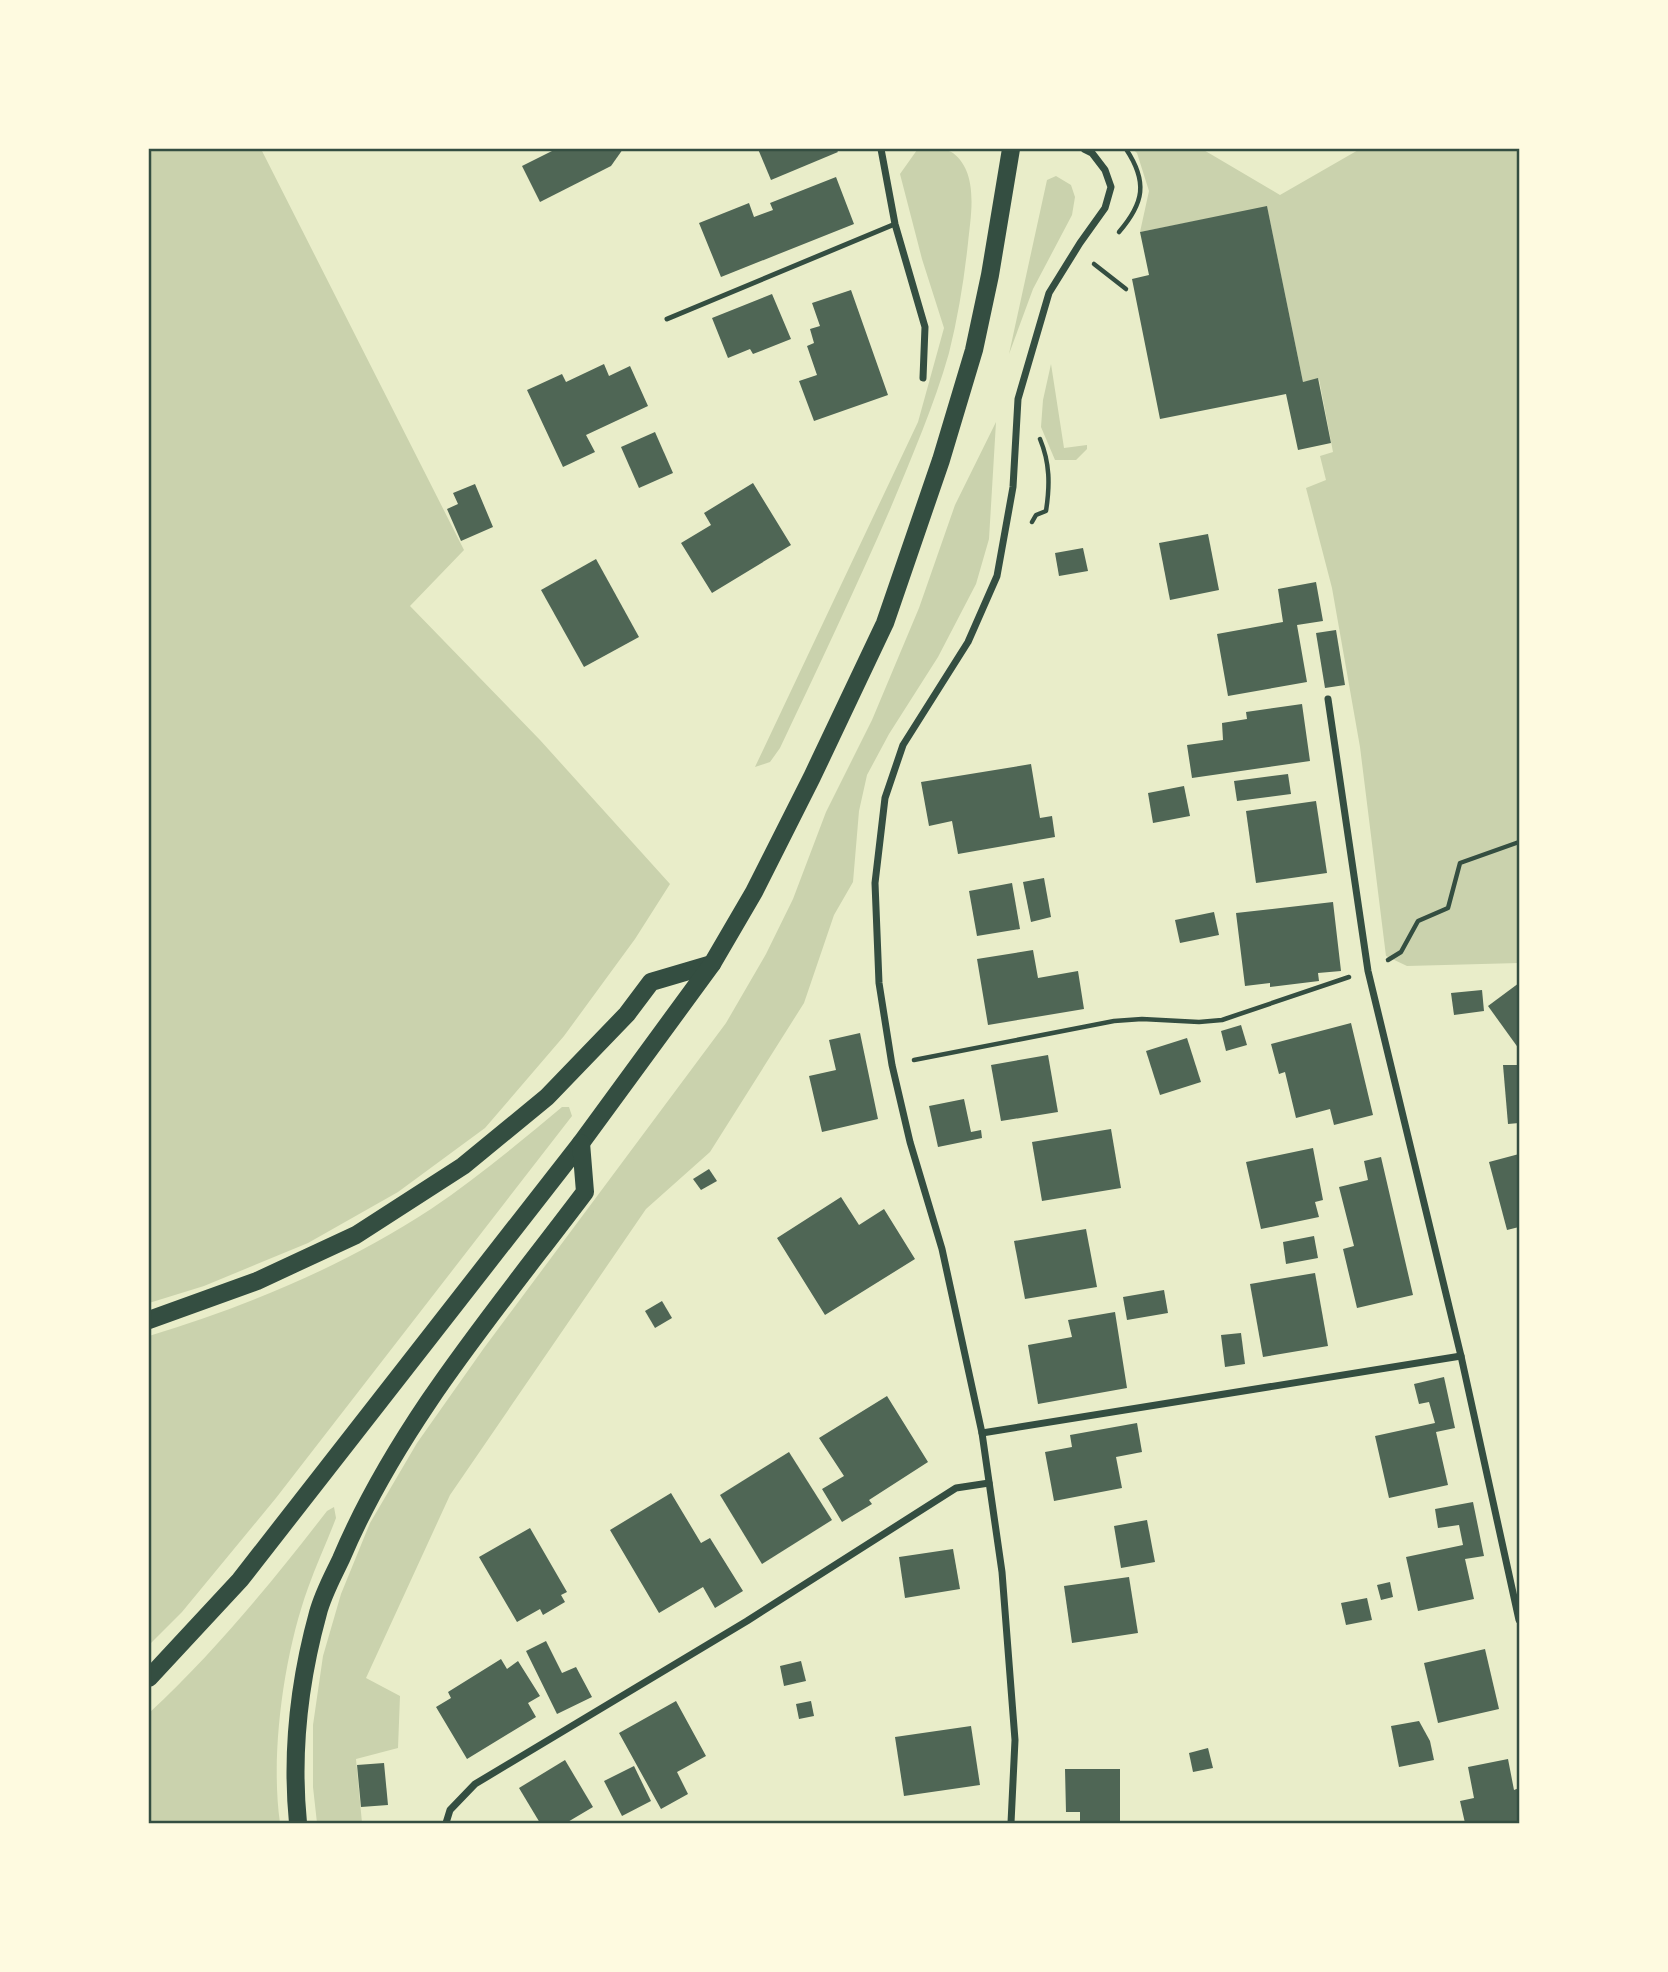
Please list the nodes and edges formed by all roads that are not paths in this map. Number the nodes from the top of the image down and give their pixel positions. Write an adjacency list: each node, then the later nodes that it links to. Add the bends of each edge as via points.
1 (881, 149): 4 (street)
2 (1011, 149): 8 (main road, via 974,351 885,623 754,892)
3 (1084, 149): 12 (street, via 1105,170 1111,187 1105,208 1049,293 1018,399 1013,487 997,576 968,642 903,745 885,798 874,883 879,982 892,1065 943,1249)
4 (895, 224): 5 (lane); 6 (street, via 925,327)
5 (667, 319)
6 (923, 378)
7 (1328, 699): 11 (street, via 1368,971)
8 (712, 964): 9 (main road); 10 (main road, via 651,982 627,1014 547,1097 463,1166 356,1235 257,1281)
9 (581, 1143): 15 (main road, via 240,1580); 16 (main road, via 585,1192 453,1367 403,1442 358,1517 319,1610 299,1697 294,1782)
10 (149, 1320)
11 (1461, 1356): 12 (street); 14 (street)
12 (982, 1433): 13 (street)
13 (989, 1483): 17 (street, via 956,1488 747,1621 475,1784 450,1811); 18 (street, via 1002,1572 1015,1740)
14 (1519, 1620)
15 (149, 1678)
16 (298, 1823)
17 (446, 1823)
18 (1011, 1823)

